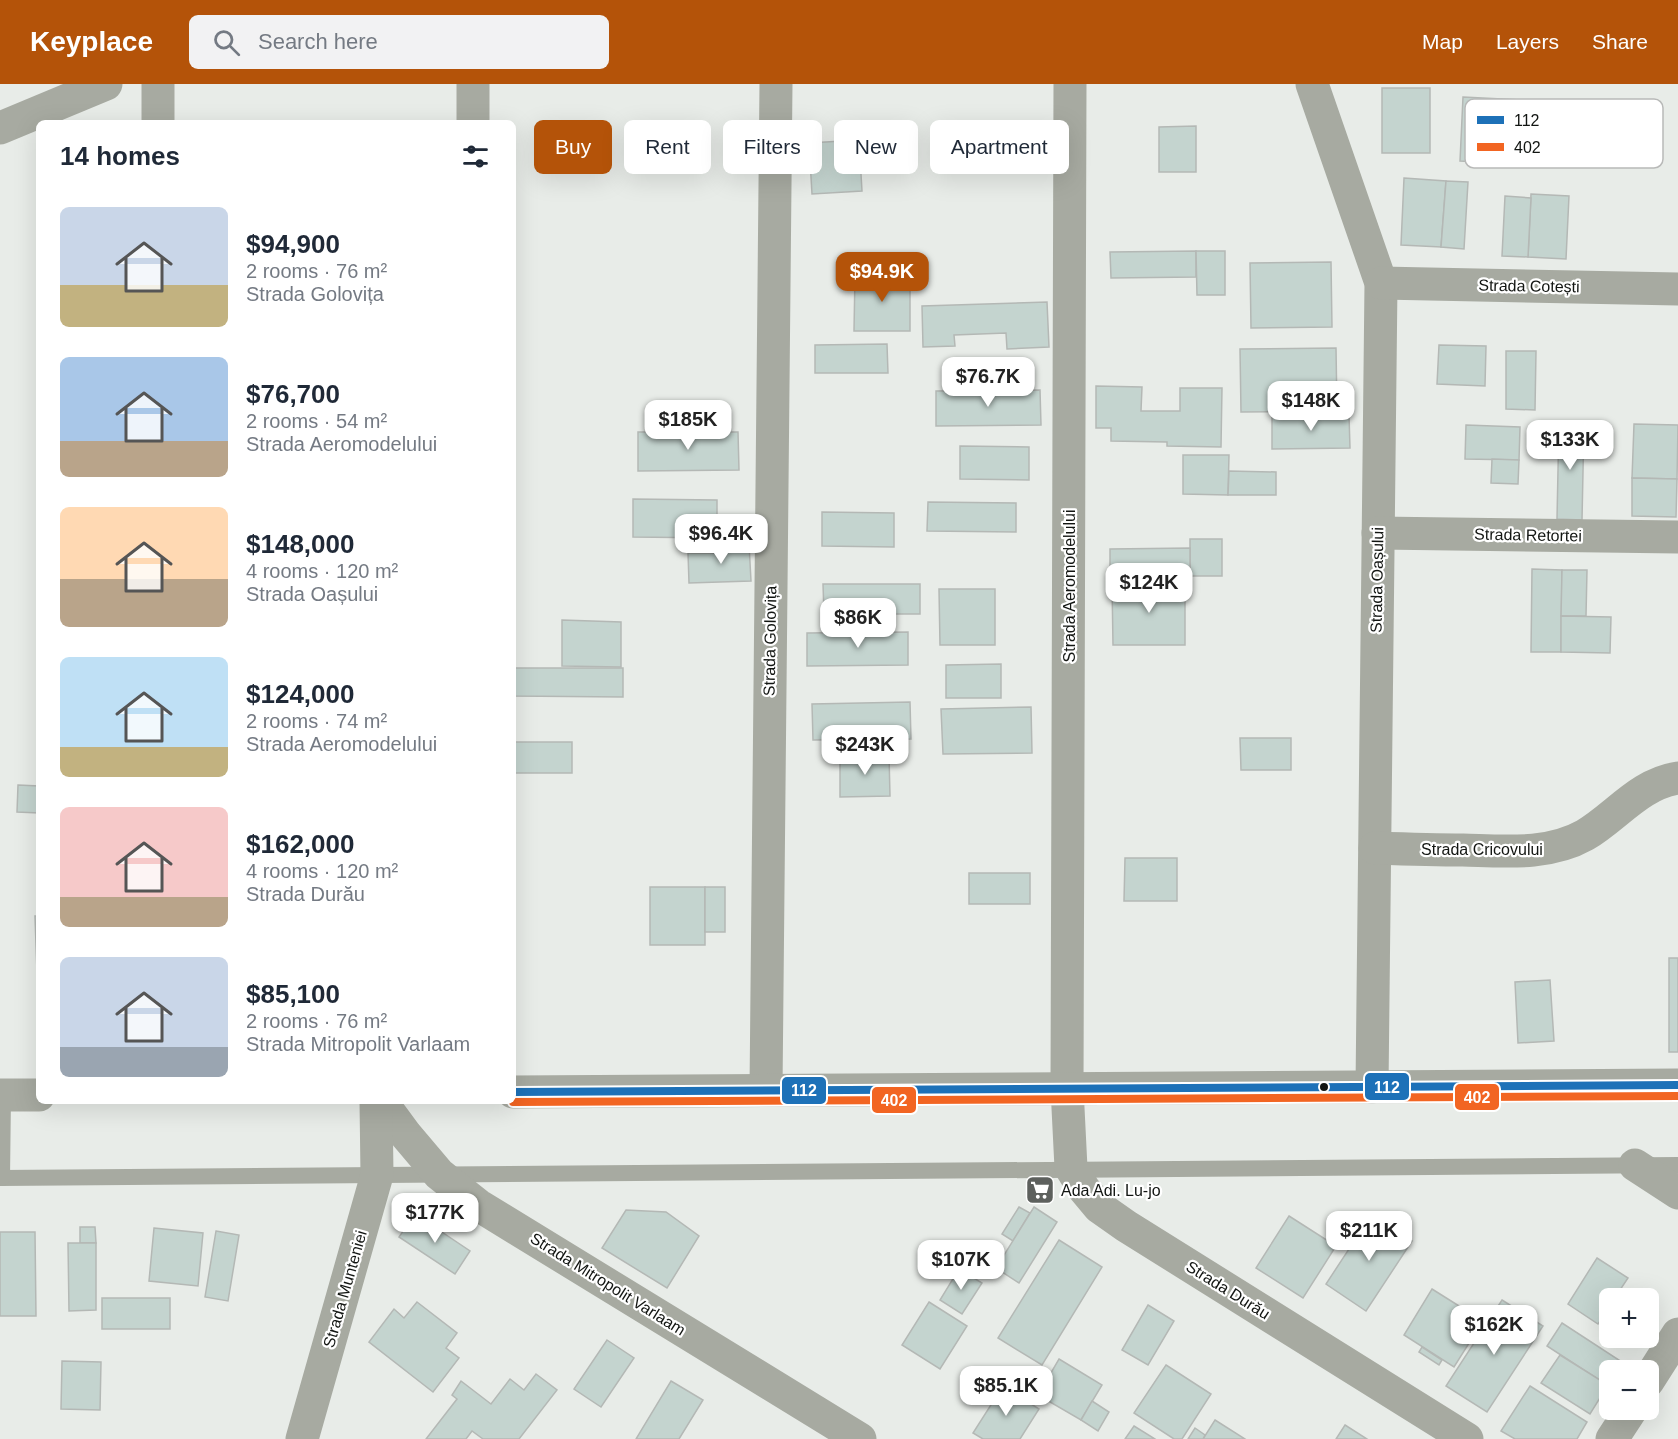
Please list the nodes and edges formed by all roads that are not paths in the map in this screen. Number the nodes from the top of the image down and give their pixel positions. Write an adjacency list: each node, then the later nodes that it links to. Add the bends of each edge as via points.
1 (106, 84): 9 (street)
2 (158, 84): 7 (street)
3 (473, 84): 8 (street)
4 (776, 84): 19 (street, Strada Golovița)
5 (1070, 84): 18 (street, Strada Aeromodelului)
6 (1312, 84): 10 (street, Strada Oașului)
7 (158, 120)
8 (473, 120)
9 (0, 128)
10 (1381, 283): 11 (street, Strada Cotești); 12 (street, Strada Oașului)
11 (1678, 289)
12 (1378, 533): 13 (street, Strada Retortei); 15 (street, Strada Oașului)
13 (1678, 537)
14 (1678, 778): 15 (street, Strada Cricovului, via 1639,793 1584,835 1552,848 1516,852)
15 (1375, 848): 17 (street, Strada Oașului)
16 (1678, 1085): 17 (street)
17 (1372, 1087): 18 (street)
18 (1067, 1088): 19 (street); 27 (street)
19 (766, 1090): 20 (street)
20 (516, 1092)
21 (2, 1095): 22 (street); 30 (lane)
22 (36, 1095)
23 (376, 1104): 29 (street, Strada Munteniei)
24 (383, 1104): 28 (street, Strada Mitropolit Varlaam)
25 (1635, 1165): 26 (lane); 27 (lane); 31 (street)
26 (1678, 1165)
27 (1071, 1168): 28 (lane); 37 (street, Strada Durău, via 1099,1207 1126,1226)
28 (439, 1174): 29 (lane); 36 (street, Strada Mitropolit Varlaam, via 478,1205)
29 (377, 1175): 30 (lane); 35 (street, Strada Munteniei)
30 (1, 1178)
31 (1678, 1193)
32 (1678, 1334): 33 (street)
33 (1659, 1364)
34 (1624, 1420): 38 (street)
35 (302, 1439)
36 (860, 1439)
37 (1467, 1439)
38 (1612, 1439)

